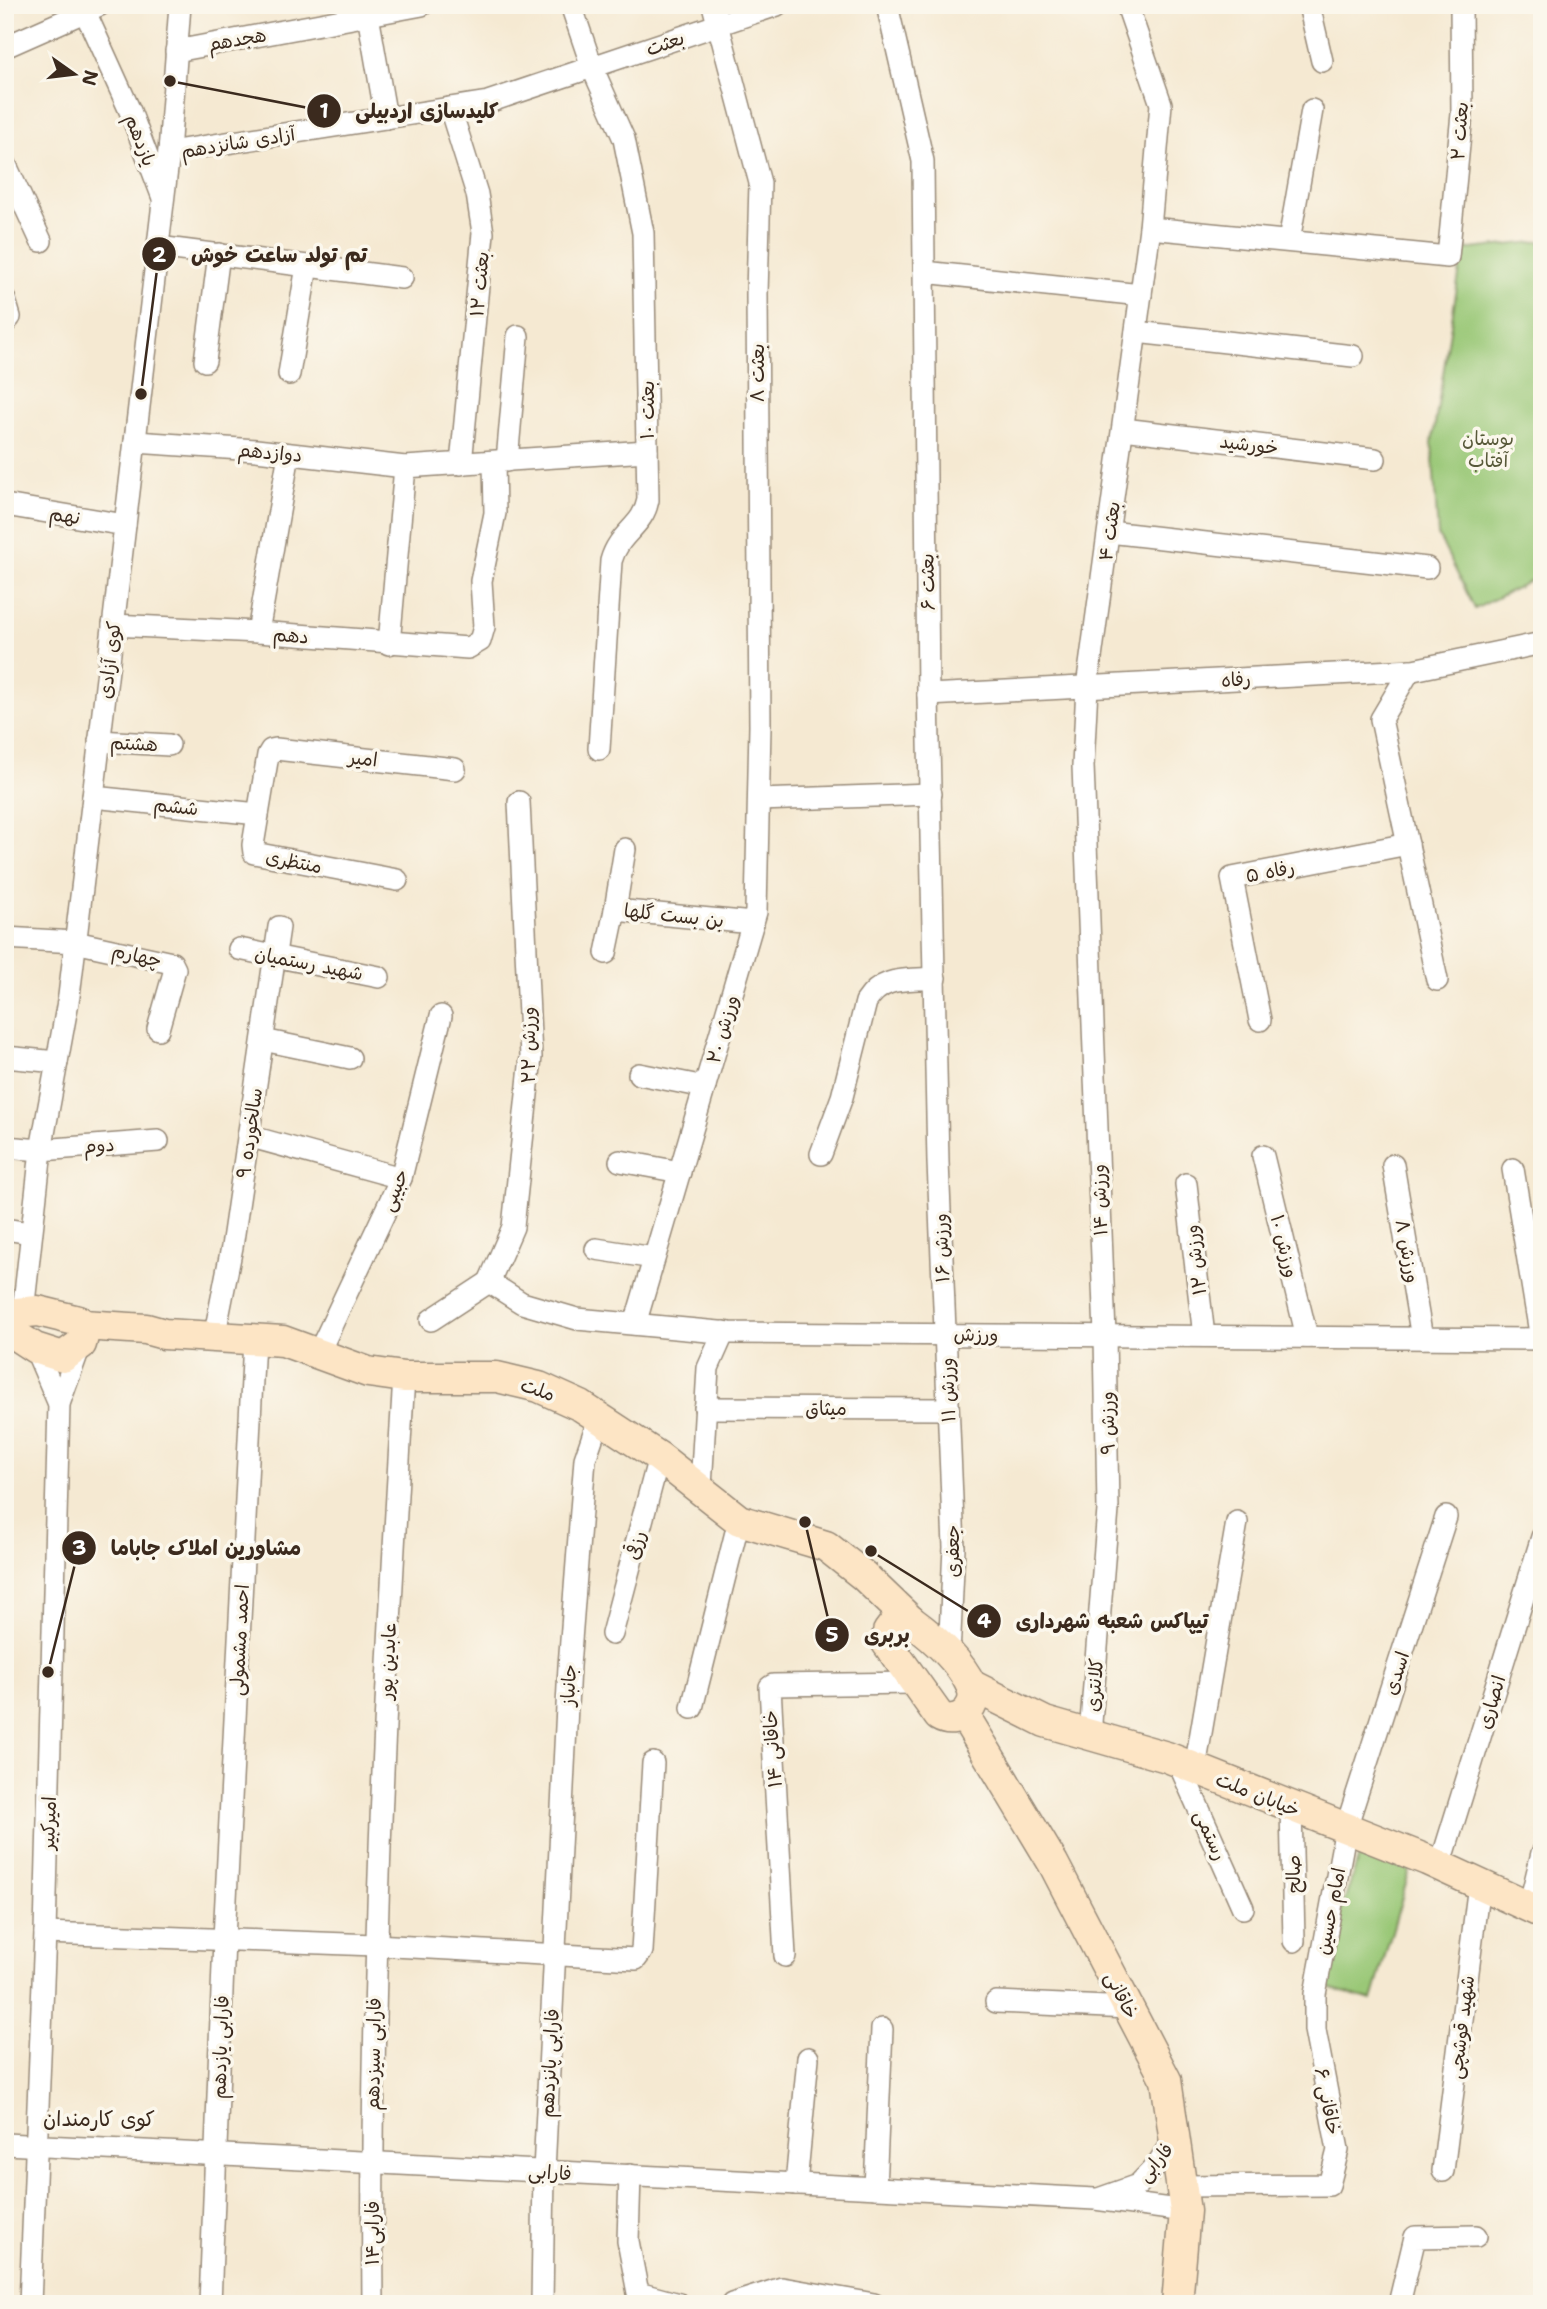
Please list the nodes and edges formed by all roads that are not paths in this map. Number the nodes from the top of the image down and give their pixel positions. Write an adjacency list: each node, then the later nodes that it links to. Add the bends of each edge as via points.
1 (180, 5): 13 (street, کوی آزادی)
2 (422, 5): 10 (street, هجدهم)
3 (571, 5): 15 (street, بعثت ۱۰)
4 (777, 5): 11 (street, بعثت)
5 (887, 5): 28 (street, بعثت ۶, via 923,161)
6 (1127, 5): 22 (street, بعثت ۴, via 1161,104)
7 (1309, 5): 14 (street)
8 (1461, 5): 24 (street, بعثت ۲, via 1462,114 1448,257)
9 (89, 7): 12 (street); 21 (street, یازدهم)
10 (368, 15): 13 (street, هجدهم); 18 (street)
11 (716, 15): 15 (street, بعثت); 57 (street, بعثت ٨, via 760,183)
12 (5, 47)
13 (176, 51): 19 (street, کوی آزادی)
14 (1322, 61)
15 (592, 67): 16 (street, آزادی شانزدهم, via 488,102); 40 (street, بعثت ۱۰, via 624,139 643,233)
16 (450, 108): 18 (street, آزادی شانزدهم); 44 (street, بعثت ۱۲, via 477,194 483,233)
17 (1311, 110): 24 (street)
18 (386, 118): 19 (street, آزادی شانزدهم)
19 (169, 152): 21 (street, کوی آزادی)
20 (5, 163): 23 (street)
21 (164, 200): 25 (street, کوی آزادی)
22 (1150, 228): 24 (street); 30 (street, بعثت ۴)
23 (41, 240)
24 (1289, 241)
25 (158, 247): 26 (street); 39 (street, کوی آزادی)
26 (219, 254): 27 (street); 36 (street)
27 (307, 266): 29 (street); 37 (street)
28 (924, 272): 30 (street); 56 (street, بعثت ۶)
29 (402, 278)
30 (1141, 295): 33 (street, بعثت ۴)
31 (5, 300): 32 (street, via 10,317)
32 (5, 323)
33 (1136, 332): 35 (street); 38 (street, بعثت ۴)
34 (519, 336): 43 (street)
35 (1353, 356)
36 (205, 361)
37 (289, 374)
38 (1123, 429): 42 (street, خورشید); 48 (street, بعثت ۴)
39 (135, 442): 41 (street, دوازدهم); 47 (street, کوی آزادی)
40 (647, 451): 43 (street, دوازدهم); 60 (street, بعثت ۱۰, via 646,513 618,541 611,561)
41 (289, 454): 45 (street, دوازدهم); 51 (street)
42 (1375, 459)
43 (500, 462): 44 (street, دوازدهم); 52 (street, دهم, via 481,581 484,627 480,641 468,649)
44 (461, 464): 45 (street, دوازدهم)
45 (405, 467): 52 (street)
46 (5, 505): 47 (street, نهم)
47 (125, 525): 50 (street, کوی آزادی)
48 (1109, 532): 49 (street); 55 (street, بعثت ۴)
49 (1427, 568)
50 (113, 625): 51 (street, دهم); 58 (street, کوی آزادی)
51 (258, 632): 52 (street, دهم)
52 (389, 643)
53 (1542, 643): 54 (street, رفاه)
54 (1410, 670): 55 (street, رفاه); 68 (street, via 1381,719)
55 (1087, 687): 56 (street, رفاه); 89 (street, بعثت ۴, via 1083,766)
56 (928, 695): 63 (street, بعثت ۶)
57 (760, 726): 65 (street, ورزش ۲۰)
58 (99, 741): 59 (street, هشتم); 64 (street, کوی آزادی)
59 (169, 746)
60 (599, 749)
61 (271, 750): 62 (street, امیر); 67 (street, منتظری)
62 (455, 769)
63 (931, 794): 65 (street); 80 (street, بعثت ۶)
64 (93, 797): 67 (street, ششم); 75 (street, کوی آزادی)
65 (759, 800): 72 (street, ورزش ۲۰)
66 (519, 802): 109 (street, ورزش ۲۲, via 531,1057 513,1227)
67 (258, 814): 70 (street, منتظری, via 254,853)
68 (1408, 844): 81 (street); 83 (street, رفاه ۵, via 1232,878)
69 (625, 849): 71 (street, بن بست گلها)
70 (397, 880)
71 (615, 909): 72 (street, بن بست گلها); 77 (street)
72 (753, 923): 91 (street, ورزش ۲۰)
73 (279, 927): 78 (street, سالخورده ۹)
74 (5, 938): 75 (street)
75 (75, 942): 84 (street, چهارم, via 172,963 175,970); 88 (street, کوی آزادی)
76 (239, 949): 78 (street, شهید رستمیان)
77 (606, 953)
78 (275, 957): 79 (street, شهید رستمیان); 85 (street, سالخورده ۹)
79 (379, 977)
80 (934, 978): 96 (street, via 883,983 866,1002 842,1097); 99 (street, بعثت ۶)
81 (1437, 980)
82 (440, 1016): 103 (street, حبیبی)
83 (1260, 1020)
84 (158, 1030)
85 (262, 1040): 87 (street); 92 (street, سالخورده ۹)
86 (5, 1057): 88 (street)
87 (349, 1058)
88 (57, 1062): 95 (street, کوی آزادی)
89 (1094, 1064): 115 (street, ورزش ۱۴)
90 (639, 1074): 91 (street)
91 (705, 1087): 102 (street, ورزش ۲۰)
92 (248, 1136): 103 (street); 119 (street, سالخورده ۹)
93 (158, 1141): 95 (street, دوم)
94 (5, 1147): 95 (street, دوم)
95 (41, 1150): 106 (street, کوی آزادی)
96 (821, 1154)
97 (1263, 1156): 118 (street, ورزش ۱۰)
98 (620, 1161): 102 (street)
99 (938, 1162): 114 (street, ورزش ۱۶)
100 (1393, 1165): 120 (street, ورزش ۸)
101 (1513, 1169): 121 (street)
102 (680, 1172): 108 (street, ورزش ۲۰)
103 (401, 1178): 123 (street, حبیبی)
104 (1185, 1184): 116 (street, ورزش ۱۲)
105 (5, 1229): 106 (street)
106 (30, 1233): 112 (street, کوی آزادی)
107 (596, 1248): 108 (street)
108 (654, 1258): 111 (street, ورزش ۲۰)
109 (489, 1282): 110 (street); 111 (street, ورزش, via 522,1303 577,1319)
110 (431, 1320)
111 (635, 1324): 113 (street, ورزش)
112 (19, 1328): 117 (main road, via 56,1313 74,1317); 117 (main road, ملت, via 63,1357); 125 (street)
113 (724, 1332): 114 (street, ورزش); 126 (street, via 708,1368)
114 (945, 1333): 115 (street, ورزش); 127 (street, ورزش ۱۱)
115 (1105, 1335): 116 (street, ورزش); 132 (street, ورزش ۹)
116 (1204, 1336): 118 (street, ورزش)
117 (82, 1337): 119 (main road, ملت, via 164,1334); 125 (street, امیرکبیر)
118 (1307, 1337): 120 (street, ورزش)
119 (214, 1338): 122 (main road, ملت)
120 (1422, 1338): 121 (street, ورزش)
121 (1541, 1339)
122 (254, 1340): 123 (main road, ملت, via 283,1341); 157 (street, احمد مشمولی)
123 (318, 1354): 124 (main road, ملت, via 368,1372)
124 (404, 1377): 128 (main road, ملت, via 497,1377 539,1387); 159 (street, عابدین پور)
125 (60, 1404): 156 (street, امیرکبیر)
126 (705, 1408): 127 (street, میثاق); 131 (street)
127 (948, 1409): 129 (street, ورزش ۱۱)
128 (599, 1418): 130 (main road, ملت); 160 (street, جانباز, via 585,1459)
129 (950, 1446): 141 (street, جعفری, via 954,1547)
130 (659, 1457): 131 (main road, ملت); 139 (street, رزقی)
131 (701, 1488): 134 (main road, ملت)
132 (1108, 1510): 146 (street, کلانتری)
133 (1446, 1517): 150 (street, اسدی)
134 (739, 1520): 137 (main road, ملت, via 826,1546); 144 (street)
135 (1237, 1522): 148 (street)
136 (1542, 1537): 152 (street, انصاری)
137 (864, 1576): 138 (main road, ملت); 140 (main road)
138 (911, 1621): 140 (main road, via 894,1624); 141 (main road, ملت)
139 (612, 1634)
140 (887, 1643): 142 (main road)
141 (949, 1656): 143 (main road, ملت)
142 (914, 1683): 145 (main road, via 939,1716 951,1720); 161 (street, خاقانی ۱۴, via 769,1687)
143 (971, 1685): 145 (main road, via 973,1703); 146 (main road, خیابان ملت, via 1045,1722)
144 (692, 1708)
145 (964, 1715): 164 (main road, خاقانی, via 1053,1863)
146 (1090, 1735): 148 (main road, خیابان ملت)
147 (653, 1763): 160 (street, via 640,1957)
148 (1186, 1765): 149 (main road, خیابان ملت); 154 (street, رستمی)
149 (1291, 1807): 150 (main road, خیابان ملت); 158 (street, صالح)
150 (1346, 1829): 152 (main road, خیابان ملت); 162 (street, امام حسین)
151 (1542, 1853): 155 (street)
152 (1440, 1866): 153 (main road, خیابان ملت)
153 (1479, 1884): 155 (main road, خیابان ملت); 173 (street, شهید قوشچی)
154 (1243, 1908)
155 (1535, 1910)
156 (45, 1933): 157 (street); 169 (street, امیرکبیر)
157 (224, 1939): 159 (street); 170 (street, فارابی یازدهم)
158 (1294, 1941)
159 (375, 1945): 160 (street); 171 (street, فارابی سیزدهم)
160 (554, 1954): 172 (street, فارابی پانزدهم)
161 (785, 1956)
162 (1315, 1994): 178 (street, خاقانی ۶, via 1315,2030 1338,2150 1329,2185)
163 (996, 2002): 164 (street)
164 (1129, 2008): 167 (main road, خاقانی, via 1166,2080)
165 (882, 2029): 176 (street)
166 (808, 2058): 175 (street)
167 (1175, 2137): 177 (street, فارابی, via 1138,2185); 178 (main road, خاقانی)
168 (5, 2144): 169 (street, فارابی)
169 (37, 2146): 170 (street, فارابی); 181 (street, امیرکبیر)
170 (216, 2155): 171 (street, فارابی); 182 (street, فارابی یازدهم)
171 (372, 2163): 172 (street, فارابی); 183 (street, فارابی۱۴‌)
172 (544, 2171): 174 (street, فارابی); 184 (street, فارابی پانزدهم)
173 (1443, 2171)
174 (630, 2175): 175 (street, فارابی); 185 (street, via 628,2241 638,2293)
175 (796, 2184): 176 (street, فارابی)
176 (875, 2188): 177 (street, فارابی)
177 (1095, 2199): 178 (street, فارابی)
178 (1183, 2199): 187 (main road, خاقانی)
179 (1476, 2236): 188 (street, via 1415,2237)
180 (738, 2303): 186 (street, via 782,2288)
181 (30, 2304)
182 (209, 2304)
183 (373, 2304)
184 (542, 2304)
185 (679, 2304)
186 (874, 2304)
187 (1177, 2304)
188 (1399, 2304)

